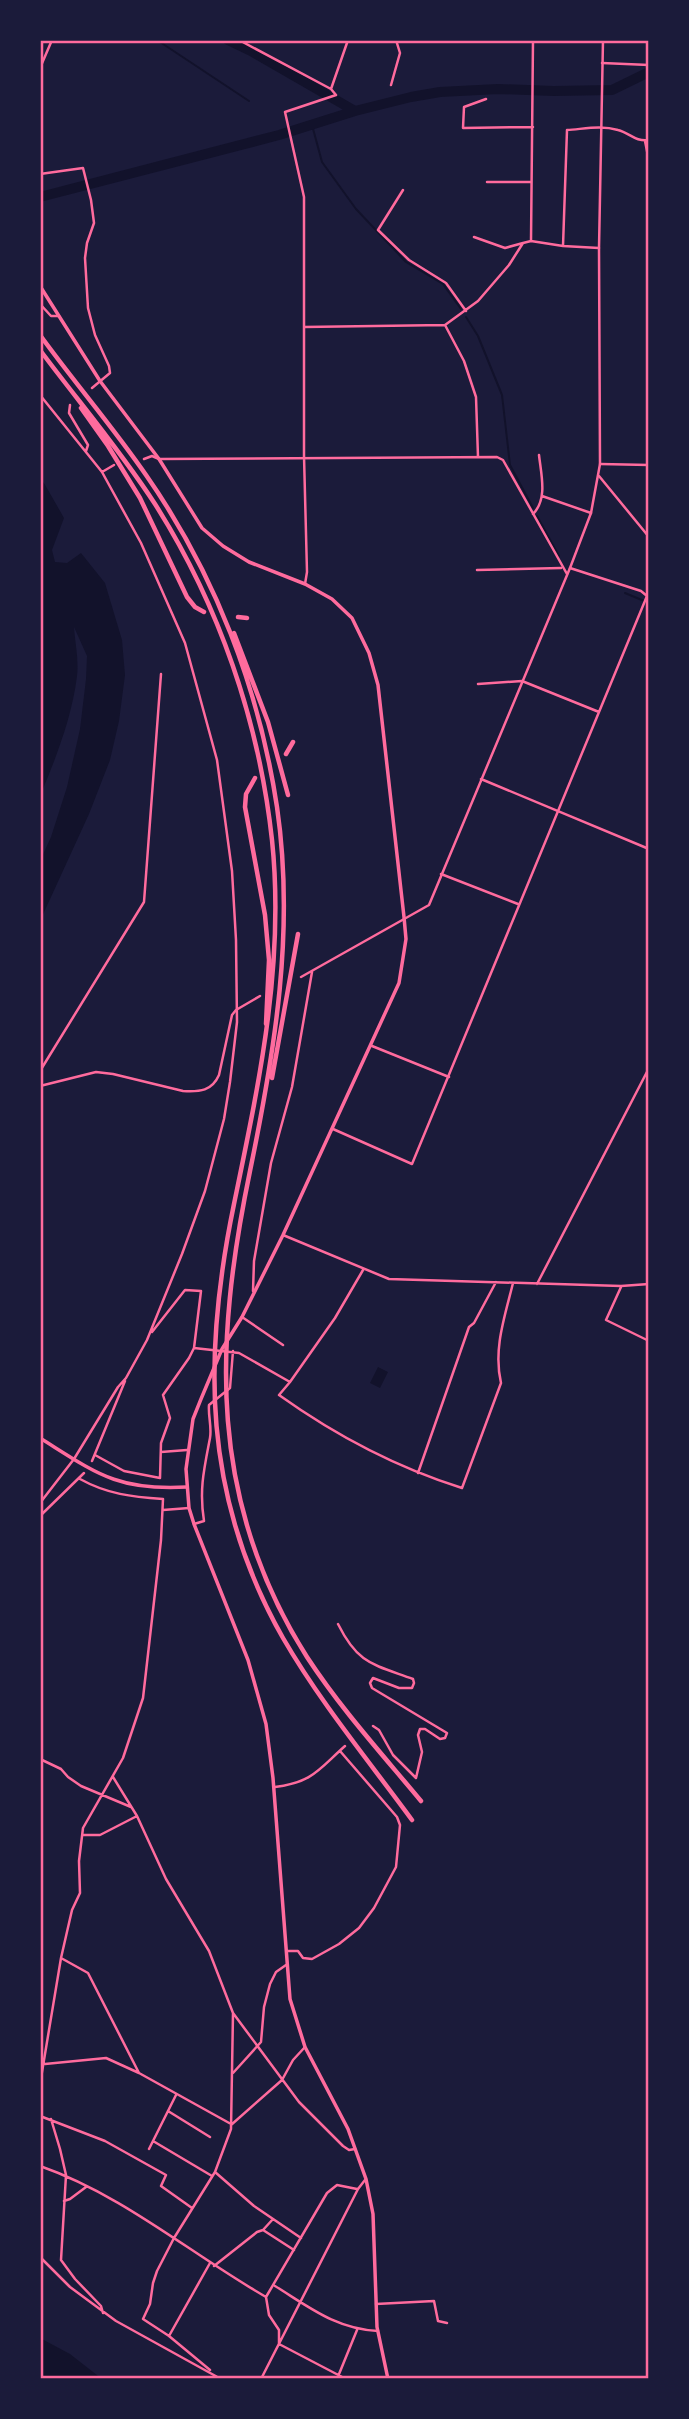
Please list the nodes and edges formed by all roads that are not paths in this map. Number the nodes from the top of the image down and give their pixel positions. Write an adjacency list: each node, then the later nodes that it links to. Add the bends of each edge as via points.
1 (52, 40): 9 (street)
2 (240, 40): 11 (street)
3 (348, 40): 11 (street)
4 (396, 40): 10 (street, via 400,53)
5 (533, 40): 13 (street)
6 (603, 40): 7 (street)
7 (603, 63): 8 (street); 14 (street)
8 (649, 65)
9 (40, 68)
10 (391, 85)
11 (331, 89): 32 (street, via 336,94 285,112 304,197)
12 (486, 99): 13 (street, via 464,107 463,128)
13 (533, 127): 20 (street)
14 (601, 127): 15 (street); 25 (street, via 567,130); 26 (street)
15 (647, 141): 16 (street)
16 (649, 161)
17 (42, 174): 18 (street); 36 (street, via 83,168 94,223 85,258 88,308 110,373)
18 (40, 180)
19 (487, 181): 20 (street)
20 (531, 182): 23 (street)
21 (403, 190): 29 (street, via 378,230 409,260 446,283)
22 (474, 237): 24 (street, via 505,248)
23 (531, 241): 24 (street); 25 (street)
24 (523, 243): 29 (street)
25 (563, 246): 26 (street)
26 (599, 248): 46 (street)
27 (40, 286): 30 (main road)
28 (40, 303): 30 (street, via 51,316)
29 (466, 311): 31 (street)
30 (59, 316): 36 (main road)
31 (445, 325): 32 (street); 43 (street, via 476,397)
32 (304, 327): 42 (street)
33 (40, 335): 60 (highway, via 147,477)
34 (40, 350): 35 (highway)
35 (44, 356): 61 (highway, via 108,446 140,498 187,597); 85 (highway, via 125,461 169,528 213,614 247,708 268,812 275,887 275,954)
36 (100, 381): 37 (street); 45 (main road)
37 (92, 388)
38 (40, 395): 40 (street)
39 (70, 405): 40 (street, via 69,413 89,445)
40 (86, 451): 49 (street)
41 (539, 455): 51 (street)
42 (304, 456): 43 (street); 45 (street); 59 (street)
43 (478, 457): 53 (street, via 503,460)
44 (144, 459): 45 (street)
45 (159, 459): 59 (main road, via 213,537 249,562)
46 (600, 464): 48 (street); 50 (street)
47 (114, 465): 49 (street)
48 (649, 465)
49 (102, 472): 82 (street, via 162,588 186,643 203,701 229,838)
50 (599, 476): 52 (street); 54 (street)
51 (542, 496): 52 (street); 53 (street)
52 (591, 513): 56 (street)
53 (533, 514): 55 (street)
54 (649, 537)
55 (563, 568): 57 (street); 58 (street)
56 (570, 568): 58 (street); 67 (street, via 647,596)
57 (477, 570)
58 (567, 575): 65 (street)
59 (305, 584): 77 (main road, via 332,599 352,618 369,653 378,685)
60 (216, 598): 72 (highway, via 258,694); 90 (highway, via 262,731 283,867 282,985)
61 (204, 612)
62 (238, 617): 63 (highway)
63 (247, 618)
64 (160, 674): 86 (street, via 144,902)
65 (522, 681): 66 (street); 67 (street); 71 (street)
66 (478, 684)
67 (599, 712): 73 (street)
68 (293, 741): 69 (highway)
69 (286, 754)
70 (255, 778): 85 (highway, via 245,807 267,937)
71 (481, 779): 73 (street); 75 (street)
72 (288, 796)
73 (557, 810): 74 (street); 76 (street)
74 (649, 849)
75 (441, 874): 76 (street); 77 (street, via 429,905)
76 (518, 904): 87 (street)
77 (404, 917): 79 (street); 83 (main road, via 399,983)
78 (298, 934): 90 (highway)
79 (313, 971): 80 (street); 98 (street, via 292,1087 271,1163)
80 (301, 977)
81 (260, 996): 82 (street)
82 (236, 1010): 88 (street, via 219,1075 208,1089 183,1091 96,1072); 100 (street, via 230,1082 215,1157)
83 (372, 1046): 87 (street); 89 (main road)
84 (649, 1069): 95 (street)
85 (261, 1070): 134 (highway, via 215,1320 214,1394 222,1465 249,1564 283,1637 315,1689)
86 (40, 1071)
87 (449, 1077): 89 (street, via 412,1164)
88 (40, 1086)
89 (331, 1128): 91 (main road)
90 (258, 1138): 131 (highway, via 226,1318 224,1386 232,1459 250,1534 291,1630 325,1684)
91 (284, 1235): 92 (street); 98 (main road)
92 (363, 1270): 93 (street, via 389,1279); 107 (street)
93 (496, 1282): 94 (street); 115 (street, via 469,1327)
94 (513, 1283): 95 (street); 115 (street, via 498,1351 501,1383 462,1488)
95 (537, 1284): 97 (street)
96 (649, 1284): 97 (street)
97 (621, 1286): 101 (street, via 606,1320)
98 (253, 1291): 99 (main road)
99 (242, 1317): 102 (street); 104 (main road)
100 (147, 1340): 103 (street, via 184,1290 201,1291); 106 (street)
101 (649, 1341)
102 (283, 1345)
103 (194, 1348): 104 (street); 110 (street, via 163,1395 170,1418)
104 (222, 1349): 105 (street); 109 (main road, via 193,1419)
105 (233, 1351): 107 (street); 122 (street, via 230,1388 209,1405 211,1435 200,1496 204,1521)
106 (126, 1378): 111 (street); 112 (street)
107 (290, 1382): 115 (street, via 279,1395 320,1425)
108 (40, 1437): 112 (main road)
109 (187, 1450): 110 (street); 117 (main road)
110 (161, 1452): 111 (street, via 160,1478 124,1471)
111 (95, 1455): 113 (street)
112 (74, 1458): 117 (main road, via 116,1481); 118 (street)
113 (92, 1461)
114 (85, 1473): 116 (street)
115 (418, 1474)
116 (80, 1479): 120 (street, via 107,1492 163,1499); 121 (street)
117 (187, 1487): 119 (main road)
118 (40, 1503)
119 (189, 1508): 120 (street); 122 (main road)
120 (163, 1510): 128 (street, via 144,1698)
121 (40, 1516)
122 (194, 1524): 129 (main road, via 258,1692)
123 (338, 1623): 124 (street, via 346,1642 364,1660 414,1683 406,1689 373,1678 372,1688 447,1733 440,1739 420,1728 422,1752 416,1778)
124 (373, 1726)
125 (345, 1746): 126 (street)
126 (340, 1751): 129 (street, via 304,1781); 136 (street, via 397,1817 396,1867 374,1908 339,1944 312,1959 303,1958 298,1951)
127 (40, 1759): 130 (street)
128 (113, 1777): 130 (street); 132 (street)
129 (274, 1787): 136 (main road)
130 (103, 1796): 132 (street); 135 (street)
131 (421, 1801)
132 (131, 1807): 133 (street)
133 (137, 1816): 135 (street, via 100,1835); 139 (street, via 212,1958)
134 (412, 1820)
135 (82, 1836): 137 (street, via 80,1893)
136 (285, 1951): 138 (main road)
137 (61, 1958): 142 (street); 143 (street, via 88,1973)
138 (286, 1965): 140 (street, via 270,1984); 141 (main road, via 290,1999)
139 (233, 2013): 140 (street); 144 (street)
140 (258, 2046): 144 (street); 145 (street)
141 (305, 2047): 145 (street); 155 (main road)
142 (45, 2064): 143 (street, via 106,2058); 146 (street)
143 (139, 2073): 147 (street)
144 (233, 2073): 151 (street)
145 (282, 2080): 151 (street); 155 (street, via 328,2132 349,2150)
146 (40, 2084)
147 (176, 2095): 148 (street); 151 (street)
148 (168, 2111): 152 (street); 153 (street)
149 (40, 2116): 150 (street)
150 (51, 2119): 158 (street); 163 (street, via 105,2141 166,2175 161,2186)
151 (231, 2124): 157 (street)
152 (210, 2137)
153 (153, 2141): 154 (street); 157 (street)
154 (149, 2149)
155 (356, 2149): 159 (main road)
156 (40, 2166): 158 (street)
157 (214, 2174): 163 (street); 164 (street)
158 (65, 2175): 160 (street); 162 (street)
159 (366, 2179): 161 (street); 174 (main road, via 373,2214)
160 (86, 2187): 162 (street); 166 (street)
161 (358, 2189): 167 (street, via 337,2185 327,2193); 173 (street)
162 (64, 2201): 175 (street, via 61,2260)
163 (193, 2208): 166 (street)
164 (273, 2219): 165 (street); 167 (street)
165 (264, 2230): 168 (street); 170 (street)
166 (174, 2238): 170 (street); 179 (street, via 157,2272 143,2319)
167 (302, 2238): 168 (street)
168 (295, 2250): 171 (street)
169 (40, 2258): 175 (street)
170 (212, 2264): 172 (street); 179 (street)
171 (275, 2286): 172 (street); 173 (street)
172 (266, 2297): 180 (street, via 269,2315 279,2330)
173 (301, 2302): 177 (street); 180 (street)
174 (376, 2304): 176 (street, via 434,2301 438,2321); 178 (main road)
175 (103, 2313): 181 (street)
176 (447, 2323)
177 (357, 2330): 178 (street); 182 (street)
178 (378, 2331): 186 (main road)
179 (169, 2336): 181 (street)
180 (279, 2344): 182 (street); 184 (street)
181 (215, 2374): 183 (street)
182 (338, 2377): 185 (street)
183 (221, 2379)
184 (261, 2379)
185 (346, 2379)
186 (388, 2379)

